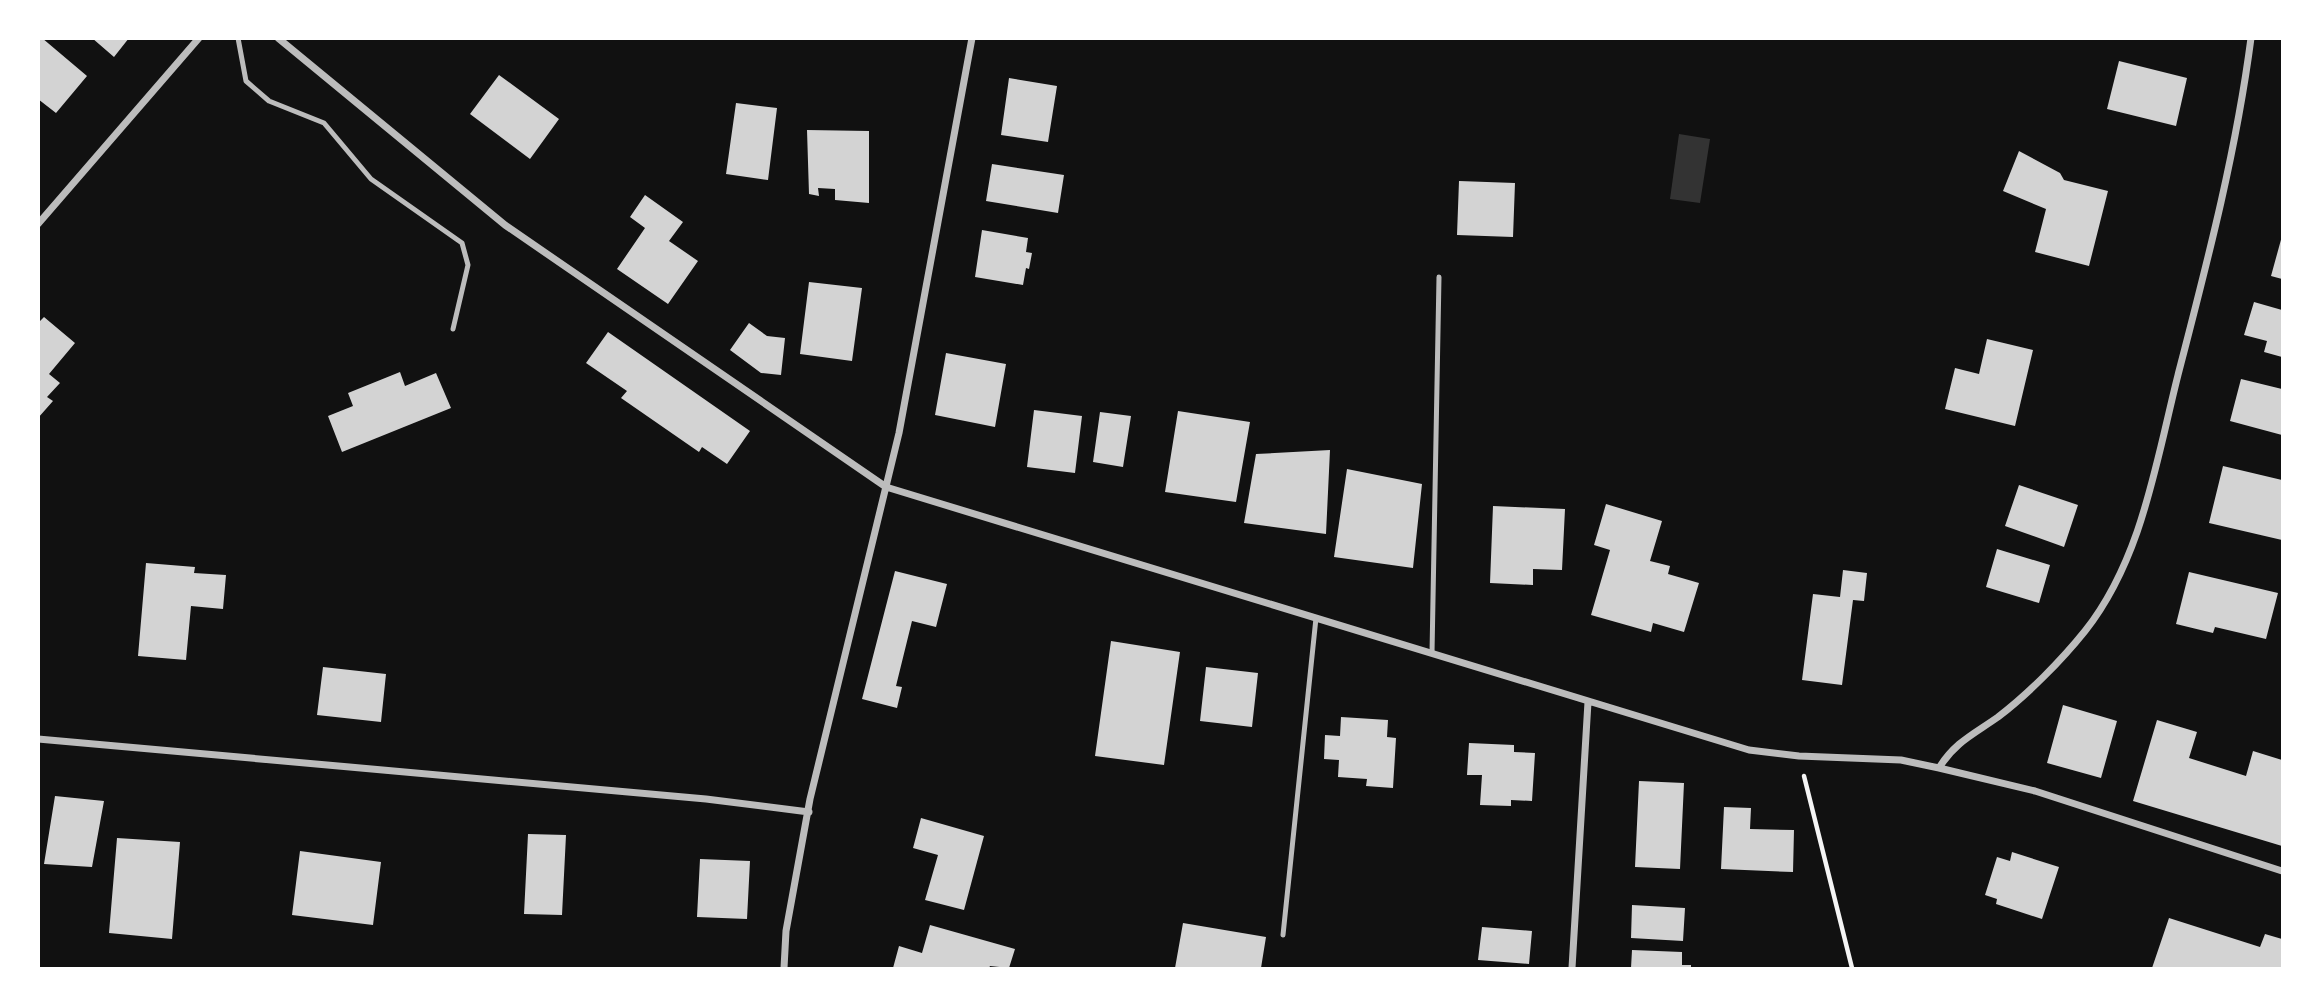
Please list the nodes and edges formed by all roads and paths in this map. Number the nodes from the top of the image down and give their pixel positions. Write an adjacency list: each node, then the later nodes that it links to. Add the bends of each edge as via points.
1 (199, 38): 6 (street)
2 (238, 38): 8 (lane, via 246,81 270,101 324,123 371,179 462,243 468,265)
3 (278, 38): 9 (street, via 505,225)
4 (972, 38): 9 (street)
5 (2251, 38): 15 (street, via 2243,99 2209,256 2127,558 2084,632 2029,691 1965,738)
6 (38, 224)
7 (1439, 277): 11 (lane)
8 (453, 329)
9 (886, 487): 10 (street); 16 (street)
10 (1316, 618): 11 (street); 18 (lane)
11 (1432, 653): 12 (street)
12 (1588, 702): 14 (street, via 1749,750); 20 (street)
13 (38, 739): 16 (street)
14 (1799, 756): 15 (street, via 1901,760); 21 (path)
15 (1939, 768): 17 (street, via 2035,790)
16 (809, 812): 19 (street, via 786,931)
17 (2283, 871)
18 (1283, 935)
19 (784, 968)
20 (1572, 968)
21 (1852, 968)

